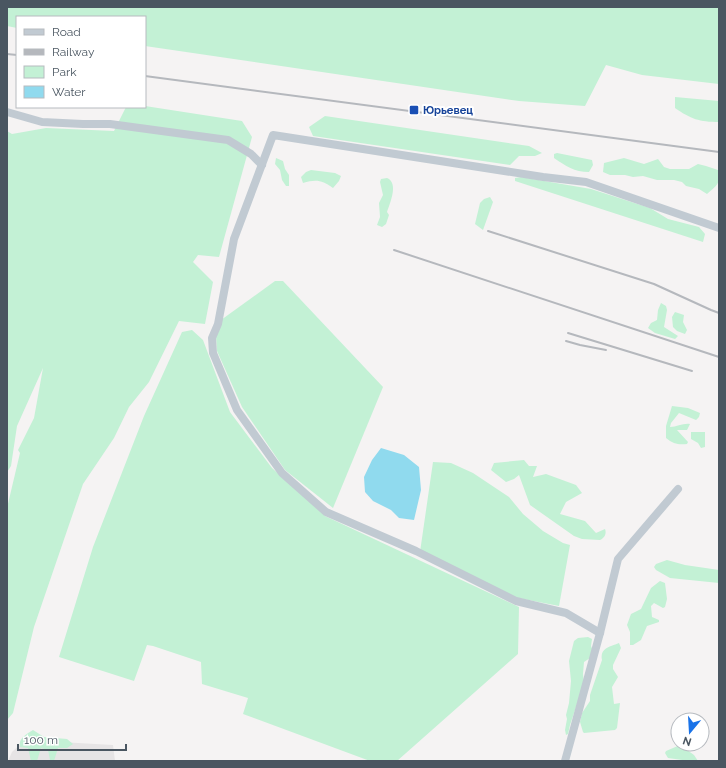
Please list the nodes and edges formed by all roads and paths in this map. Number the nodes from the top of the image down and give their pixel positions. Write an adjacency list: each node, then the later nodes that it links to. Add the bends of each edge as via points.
1 (7, 112): 2 (street, via 42,122 110,124 228,140 251,154)
2 (262, 165): 3 (street, via 274,135 586,182); 5 (street, via 234,239 218,324 212,338 213,353 237,410 282,473 326,512 416,551 516,601 566,613)
3 (719, 228)
4 (678, 489): 5 (street, via 618,559)
5 (600, 633): 6 (street)
6 (565, 761)

